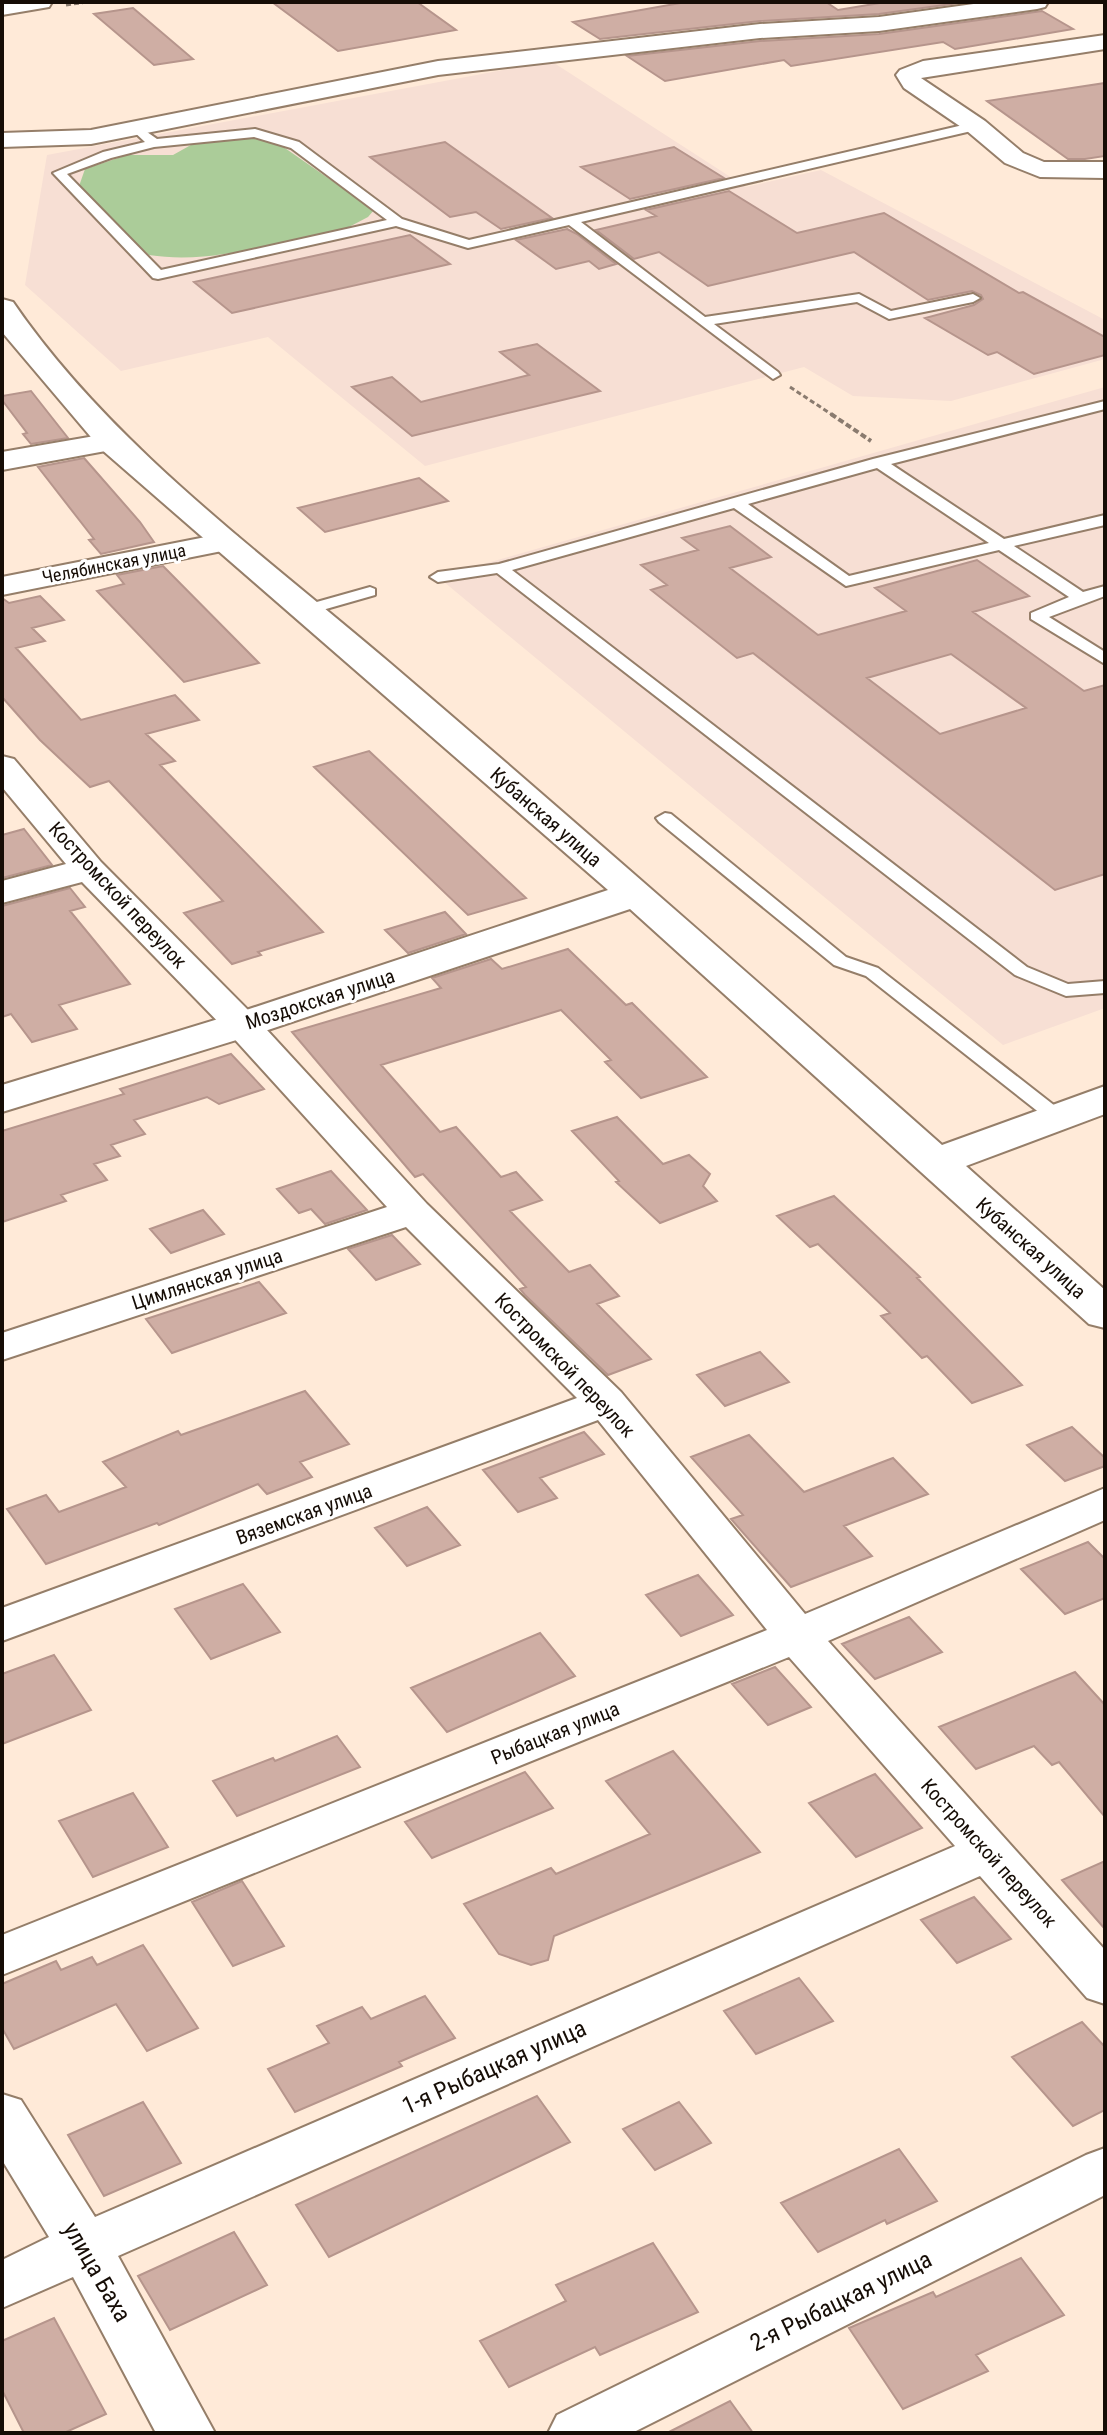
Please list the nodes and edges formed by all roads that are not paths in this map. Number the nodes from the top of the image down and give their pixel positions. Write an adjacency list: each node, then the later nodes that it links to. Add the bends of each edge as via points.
1 (40, 2): 3 (main road)
2 (1037, 2): 6 (street, via 879,24 760,31 438,68)
3 (2, 8)
4 (1105, 42): 5 (street, via 923,68 908,75)
5 (976, 126): 8 (street, via 1014,158 1040,169); 9 (lane)
6 (146, 136): 7 (street); 10 (lane, via 255,133 295,145); 10 (lane, via 59,173 158,275)
7 (2, 140)
8 (1105, 170)
9 (571, 221): 10 (lane, via 468,244); 13 (lane)
10 (397, 222)
11 (973, 298): 13 (lane, via 889,315 859,298)
12 (2, 308): 16 (main road, Кубанская улица)
13 (704, 321): 14 (lane)
14 (773, 375)
15 (1105, 405): 18 (lane)
16 (112, 442): 17 (street); 21 (main road, Кубанская улица)
17 (2, 461)
18 (878, 462): 19 (lane); 22 (lane)
19 (736, 502): 22 (lane, via 846,581); 23 (lane)
20 (1105, 520): 22 (lane)
21 (226, 542): 25 (street, Челябинская улица); 29 (main road, Кубанская улица)
22 (998, 545): 28 (lane)
23 (500, 568): 24 (lane); 36 (lane, via 1021,971 1066,990)
24 (438, 577)
25 (2, 586)
26 (1105, 591): 28 (lane)
27 (370, 592): 29 (lane)
28 (1081, 598): 30 (lane, via 1037,616)
29 (305, 610): 35 (main road, Кубанская улица)
30 (1105, 659)
31 (2, 766): 33 (street, Костромской переулок)
32 (665, 818): 40 (lane, via 840,961 872,972)
33 (89, 869): 34 (street); 37 (street, Костромской переулок)
34 (2, 892)
35 (636, 894): 37 (main road, Моздокская улица); 41 (main road, Кубанская улица)
36 (1105, 987)
37 (242, 1025): 38 (main road, Моздокская улица); 42 (street, Костромской переулок)
38 (2, 1099)
39 (1105, 1099): 40 (main road)
40 (1057, 1117): 41 (main road)
41 (935, 1163): 43 (main road, Кубанская улица)
42 (413, 1212): 44 (street, Цимлянская улица); 45 (street, Костромской переулок)
43 (1105, 1314)
44 (2, 1347)
45 (606, 1402): 47 (street, Вяземская улица); 48 (street, Костромской переулок)
46 (1105, 1503): 48 (street, Рыбацкая улица)
47 (2, 1625)
48 (797, 1636): 49 (street, Костромской переулок); 50 (street, Рыбацкая улица)
49 (988, 1852): 51 (street, Костромской переулок); 54 (street, 1-я Рыбацкая улица)
50 (2, 1956)
51 (1105, 1984)
52 (2, 2115): 54 (street, улица Баха)
53 (1105, 2170): 57 (street, 2-я Рыбацкая улица)
54 (84, 2246): 55 (street, 1-я Рыбацкая улица); 56 (street, улица Баха)
55 (2, 2285)
56 (186, 2433)
57 (577, 2433)

